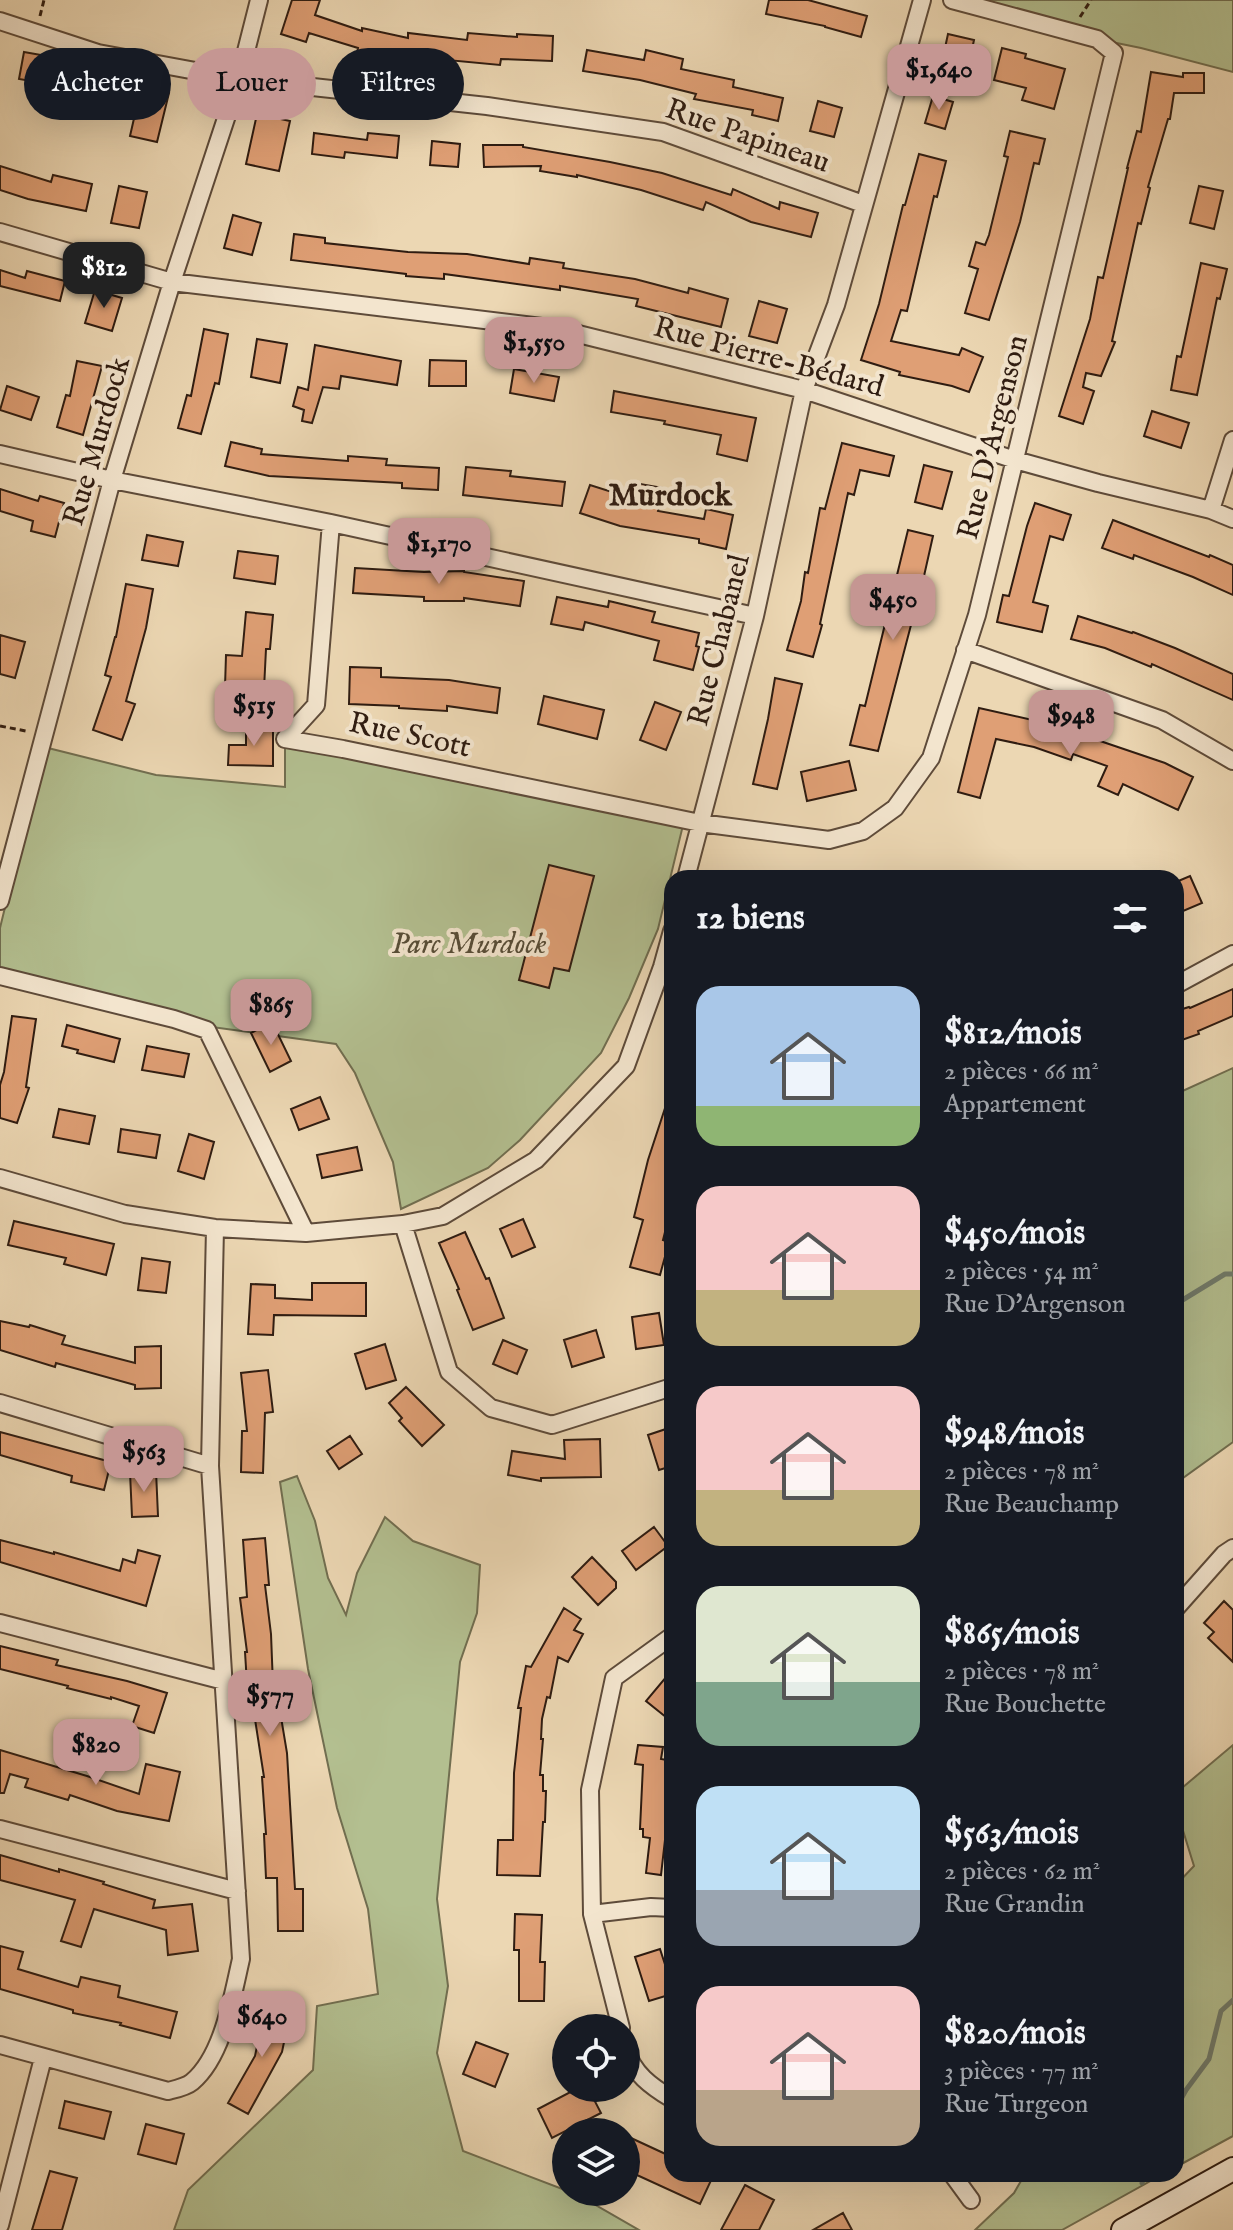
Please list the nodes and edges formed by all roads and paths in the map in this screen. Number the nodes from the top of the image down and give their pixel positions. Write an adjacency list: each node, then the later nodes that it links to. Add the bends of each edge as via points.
1 (259, 0): 5 (street, Rue Murdock)
2 (922, 0): 9 (street, Rue Chabanel)
3 (952, 0): 15 (street, Rue D'Argenson, via 1097,39 1114,53)
4 (0, 21): 6 (street, Rue Papineau, via 98,53)
5 (247, 48)
6 (187, 69)
7 (316, 87): 9 (street, Rue Papineau, via 663,132)
8 (225, 120): 11 (street, Rue Murdock)
9 (863, 204): 12 (street, Rue Chabanel, via 836,305)
10 (0, 232): 11 (street, Rue Pierre-Bédard)
11 (172, 282): 12 (street, Rue Pierre-Bédard, via 558,329); 16 (street, Rue Murdock)
12 (804, 390): 15 (street, Rue Pierre-Bédard); 20 (street, Rue Chabanel)
13 (1233, 440): 17 (street)
14 (0, 454): 16 (street)
15 (1015, 460): 17 (street, Rue Pierre-Bédard); 21 (street, Rue D'Argenson)
16 (112, 480): 19 (street); 23 (street, Rue Murdock)
17 (1211, 510): 18 (street, Rue Pierre-Bédard)
18 (1233, 519)
19 (331, 523): 20 (street); 25 (street, Rue Scott, via 316,705 285,739)
20 (755, 616): 25 (street, Rue Chabanel)
21 (965, 650): 24 (street, via 1162,720); 25 (street, Rue D'Argenson, via 931,758 895,808 863,831 829,840)
22 (0, 726): 23 (path)
23 (46, 734): 27 (street, Rue Murdock)
24 (1233, 761)
25 (700, 823): 26 (street, Rue Chabanel)
26 (688, 870)
27 (0, 901)
28 (1233, 954): 31 (street)
29 (664, 960): 33 (street, via 626,1066 536,1160 443,1216)
30 (0, 976): 35 (street, via 207,1030)
31 (1184, 981)
32 (0, 1178): 34 (street, via 125,1214)
33 (403, 1224): 35 (street); 36 (street, via 449,1372 491,1408 552,1425)
34 (215, 1228): 35 (street); 38 (street)
35 (306, 1233)
36 (664, 1390)
37 (0, 1403): 38 (street)
38 (210, 1466): 43 (street)
39 (1233, 1548): 40 (street)
40 (1184, 1599)
41 (0, 1623): 43 (street)
42 (664, 1642): 47 (street, via 614,1678 590,1790)
43 (224, 1681): 45 (street)
44 (0, 1829): 45 (street)
45 (237, 1891): 50 (street, via 241,1959 231,2004 211,2061 190,2084 168,2091)
46 (664, 1908): 47 (street)
47 (592, 1914): 48 (street)
48 (617, 2014)
49 (0, 2045): 50 (street)
50 (43, 2058): 56 (street)
51 (640, 2074): 52 (street)
52 (664, 2094)
53 (1233, 2169): 57 (main road)
54 (958, 2182): 55 (street)
55 (971, 2200)
56 (0, 2225)
57 (1123, 2230)

